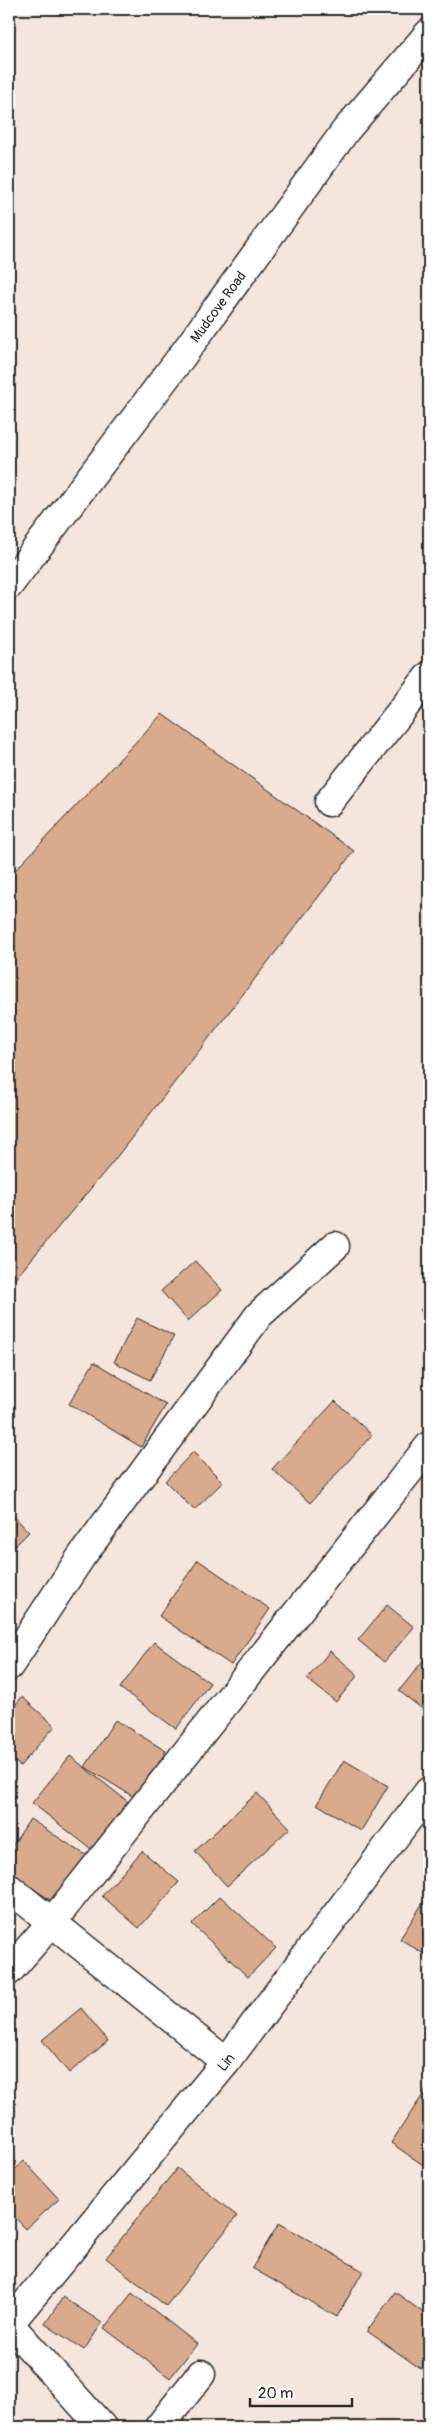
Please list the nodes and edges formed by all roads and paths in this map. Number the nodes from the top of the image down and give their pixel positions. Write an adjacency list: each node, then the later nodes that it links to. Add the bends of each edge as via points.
1 (429, 33): 2 (street, Mudcove Road, via 346,130 182,356)
2 (9, 585)
3 (429, 676): 4 (street)
4 (329, 802)
5 (334, 1246): 7 (street, via 259,1315 81,1557)
6 (429, 1446): 10 (street)
7 (9, 1666)
8 (429, 1791): 12 (street, Lin)
9 (9, 1888): 10 (street)
10 (52, 1922): 11 (street); 12 (street)
11 (9, 1971)
12 (226, 2062): 13 (street, Lin)
13 (9, 2324): 15 (street, Lin)
14 (201, 2374): 16 (street)
15 (102, 2427)
16 (159, 2427)

